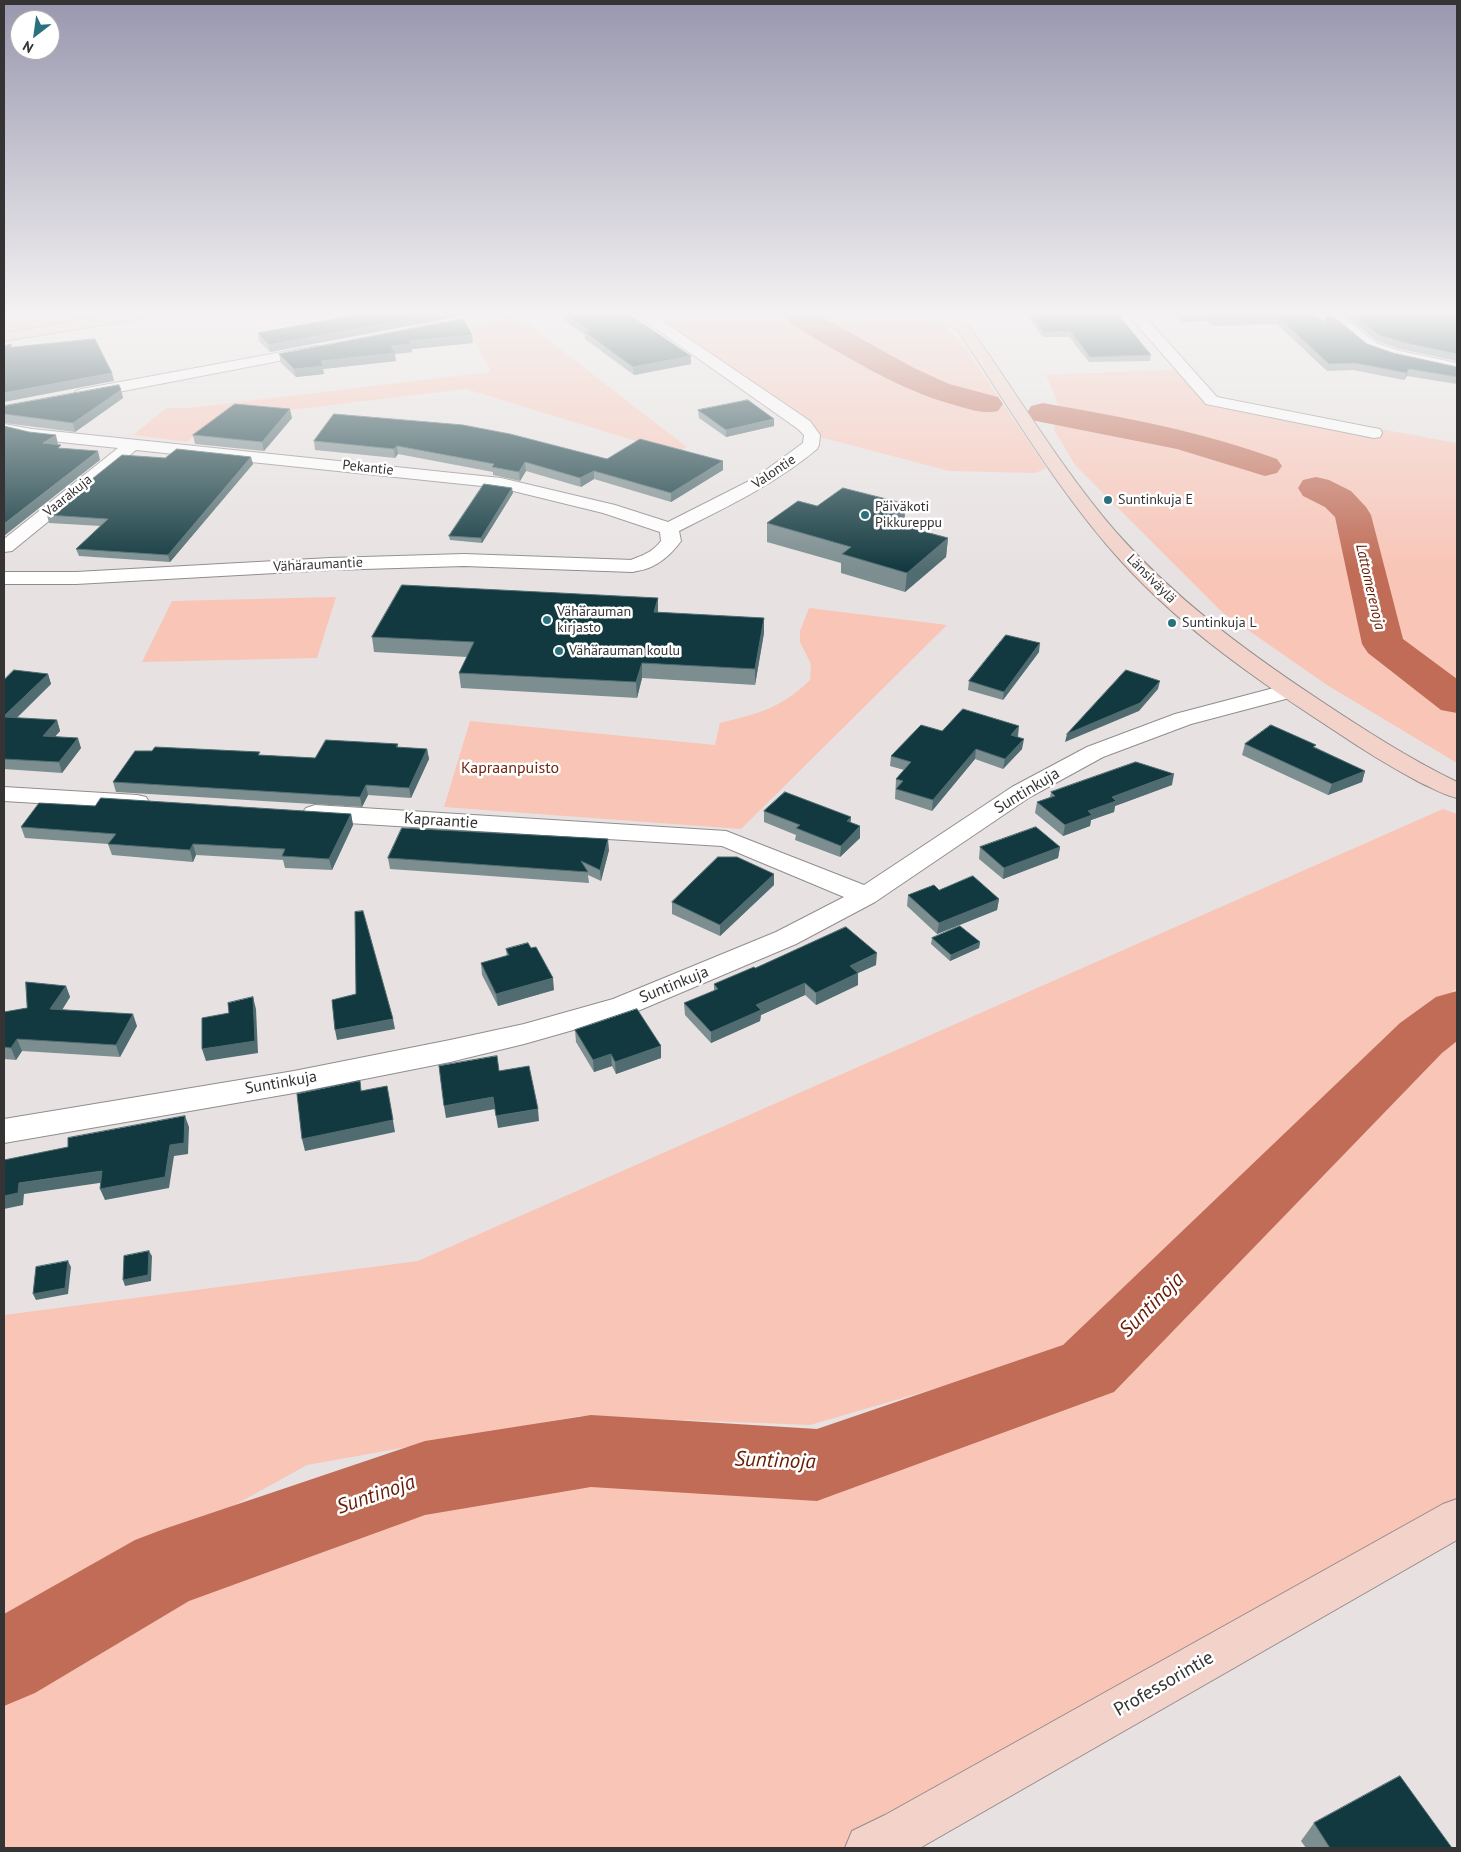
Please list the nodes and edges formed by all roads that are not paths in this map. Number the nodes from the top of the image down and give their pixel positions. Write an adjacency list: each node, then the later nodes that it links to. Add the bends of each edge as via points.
1 (764, 397): 7 (street, Valontie, via 804,425 812,435 811,445 773,474 725,502)
2 (1012, 397): 10 (main road, Länsiväylä, via 1066,478 1123,552 1181,610)
3 (1209, 397): 5 (street, via 1212,401)
4 (4, 429): 6 (street, Pekantie)
5 (1374, 433)
6 (132, 445): 7 (street, Pekantie, via 501,483 609,508); 8 (street, Vaarakuja)
7 (668, 529): 9 (street, Vähäraumantie, via 671,541 662,554 633,566 464,560 76,578)
8 (5, 547)
9 (4, 578)
10 (1289, 691): 11 (main road, Länsiväylä, via 1384,751); 15 (street, Suntinkuja, via 1183,719 1095,752 1021,792)
11 (1457, 791)
12 (4, 794): 13 (street)
13 (162, 804)
14 (290, 812): 15 (street, Kapraantie, via 726,839)
15 (866, 896): 16 (street, Suntinkuja, via 786,938 715,969 622,1006 524,1034 294,1082)
16 (4, 1131)
17 (1457, 1518): 18 (main road, Professorintie)
18 (869, 1848)

